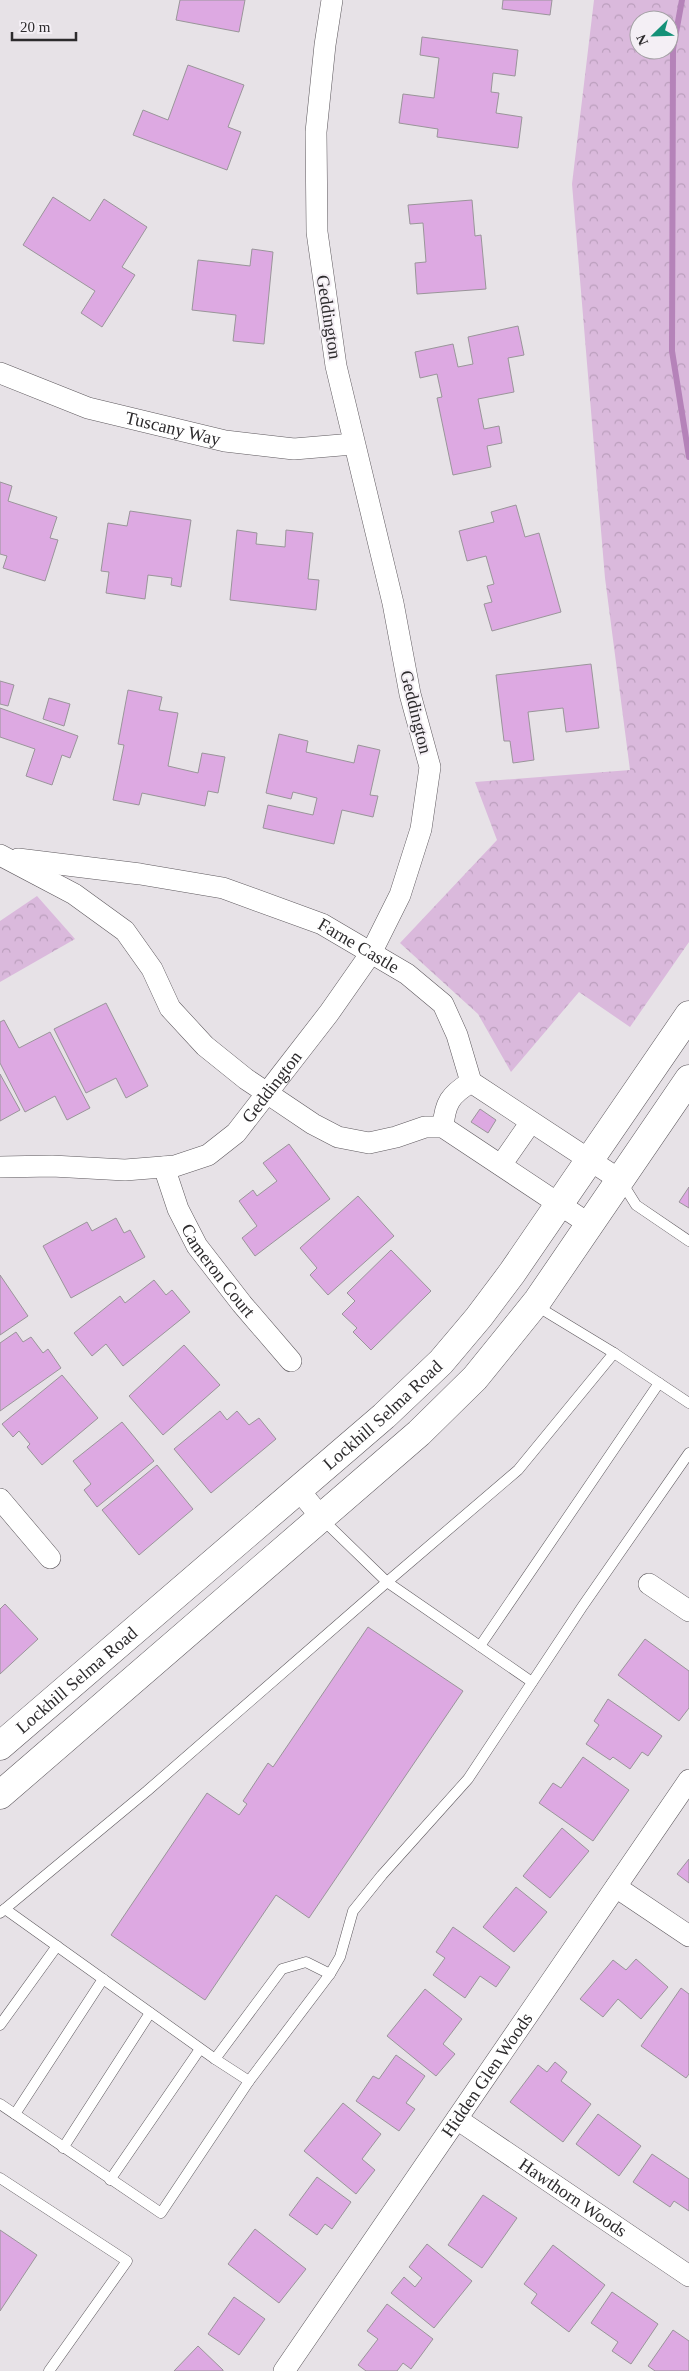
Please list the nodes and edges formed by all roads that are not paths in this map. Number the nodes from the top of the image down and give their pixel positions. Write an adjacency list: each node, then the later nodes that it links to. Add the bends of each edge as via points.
1 (332, 0): 3 (street, Geddington, via 316,132 317,232 336,366)
2 (0, 372): 3 (street, Tuscany Way, via 88,408 225,441 294,449)
3 (353, 444): 5 (street, Geddington, via 430,768 421,830 400,895)
4 (4, 857): 5 (street, Farne Castle, via 223,888 322,924); 9 (street, Farne Castle, via 74,894 125,931 152,969 170,1008 205,1046)
5 (371, 953): 8 (street, Farne Castle, via 407,974 443,1004 457,1035); 9 (street, Geddington)
6 (689, 1015): 12 (main road, Lockhill Selma Road)
7 (689, 1080): 16 (main road, Lockhill Selma Road)
8 (471, 1082): 10 (street); 11 (street, via 457,1091 445,1108)
9 (269, 1093): 11 (street, Farne Castle, via 338,1137 369,1143 425,1127); 15 (street, Geddington, via 236,1133 208,1155)
10 (531, 1122): 12 (street); 13 (street)
11 (443, 1127): 13 (street)
12 (589, 1161): 16 (street); 17 (main road, Lockhill Selma Road)
13 (501, 1165): 17 (street)
14 (0, 1167): 15 (street, Geddington, via 125,1170)
15 (164, 1167): 22 (street, Cameron Court, via 178,1209 196,1246)
16 (620, 1180): 18 (main road, Lockhill Selma Road); 19 (lane, via 636,1206)
17 (559, 1205): 18 (street); 26 (main road, Lockhill Selma Road, via 507,1280 442,1362)
18 (589, 1224): 20 (main road, Lockhill Selma Road)
19 (689, 1241)
20 (534, 1304): 21 (lane); 28 (main road, Lockhill Selma Road, via 468,1385 419,1433)
21 (614, 1353): 23 (lane); 30 (lane, via 518,1470)
22 (291, 1361)
23 (659, 1383): 24 (lane); 33 (lane)
24 (689, 1403)
25 (689, 1453): 34 (lane)
26 (298, 1490): 28 (street); 35 (main road, Lockhill Selma Road)
27 (0, 1499): 29 (street)
28 (321, 1517): 30 (lane); 37 (main road, Lockhill Selma Road)
29 (50, 1558)
30 (387, 1582): 33 (lane); 39 (lane)
31 (649, 1584): 32 (street)
32 (689, 1611)
33 (480, 1646): 34 (lane)
34 (532, 1682): 42 (lane, via 468,1779 353,1911 340,1957)
35 (0, 1746)
36 (689, 1780): 38 (street, Hidden Glen Woods)
37 (0, 1795)
38 (616, 1887): 40 (street); 51 (street, Hidden Glen Woods)
39 (2, 1911): 41 (lane)
40 (689, 1936)
41 (56, 1946): 43 (lane); 45 (lane)
42 (330, 1974): 47 (lane, via 306,1962 282,1969); 48 (lane)
43 (103, 1979): 44 (lane); 50 (lane)
44 (150, 2013): 46 (lane); 52 (lane)
45 (0, 2025)
46 (200, 2049): 47 (lane); 54 (lane)
47 (215, 2060): 48 (lane)
48 (249, 2081): 54 (lane, via 161,2213)
49 (0, 2104): 50 (lane)
50 (14, 2114): 52 (lane)
51 (457, 2119): 55 (street, Hawthorn Woods); 57 (street, Hidden Glen Woods)
52 (63, 2148): 54 (lane)
53 (0, 2178): 56 (lane, via 127,2261)
54 (110, 2180)
55 (689, 2276)
56 (49, 2371)
57 (284, 2371)

